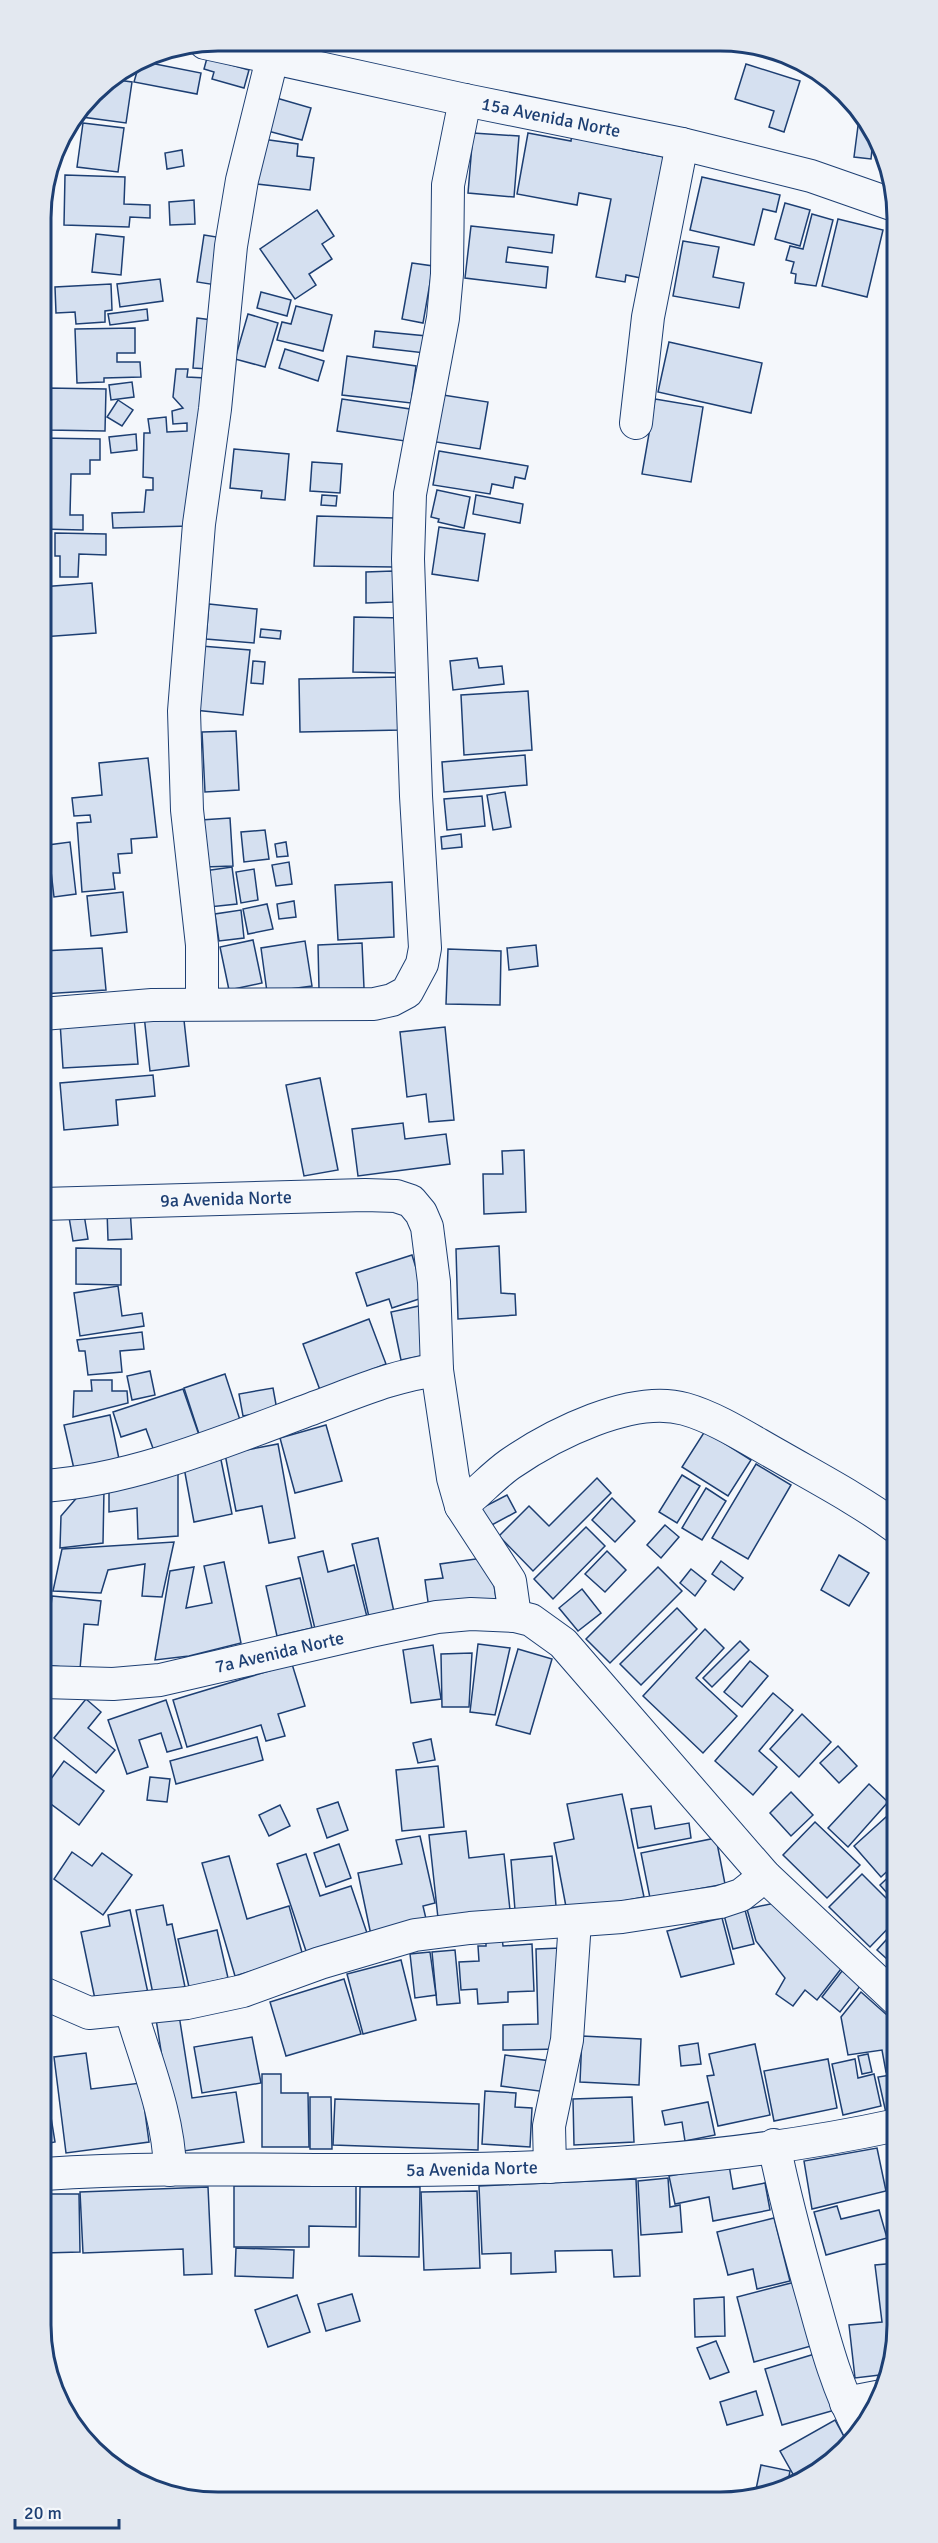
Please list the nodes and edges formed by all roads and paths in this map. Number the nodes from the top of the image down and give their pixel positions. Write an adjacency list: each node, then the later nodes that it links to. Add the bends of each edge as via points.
1 (238, 51): 2 (street, 15a Avenida Norte)
2 (272, 59): 3 (street, 15a Avenida Norte); 7 (street, via 242,180 231,246 184,711 187,810 202,945)
3 (465, 100): 4 (street, 15a Avenida Norte); 7 (street, via 448,185 443,318 411,494 408,559 416,796 425,923 422,964 407,993 374,1004)
4 (682, 144): 5 (street, 15a Avenida Norte, via 811,176); 6 (street, via 648,317)
5 (886, 202)
6 (636, 423)
7 (202, 1004): 8 (street)
8 (51, 1013)
9 (51, 1204): 10 (street, 9a Avenida Norte, via 365,1195 396,1196 411,1201 421,1213 430,1245)
10 (437, 1370): 11 (street, via 389,1380 214,1444 115,1474); 12 (street, via 453,1478)
11 (51, 1485)
12 (461, 1506): 13 (street, via 507,1465 536,1447 619,1413 664,1406 685,1409 757,1444); 14 (street, via 510,1581)
13 (887, 1520)
14 (515, 1616): 15 (street, 7a Avenida Norte, via 437,1617 160,1680 113,1684); 16 (street, 7a Avenida Norte, via 546,1628 563,1643)
15 (51, 1682)
16 (765, 1876): 17 (street, via 741,1895 720,1902); 18 (street, 7a Avenida Norte)
17 (575, 1921): 20 (street, via 415,1935 243,1991); 23 (street, via 567,2040 551,2108)
18 (887, 1991)
19 (51, 1996): 20 (street, via 88,2013)
20 (131, 2011): 24 (street, via 165,2124)
21 (887, 2127): 22 (street, 5a Avenida Norte)
22 (774, 2145): 23 (street, 5a Avenida Norte); 27 (street, via 799,2251)
23 (550, 2167): 24 (street, 5a Avenida Norte)
24 (170, 2170): 25 (street, 5a Avenida Norte)
25 (51, 2175)
26 (870, 2398): 27 (street)
27 (846, 2403): 28 (street)
28 (856, 2422)

